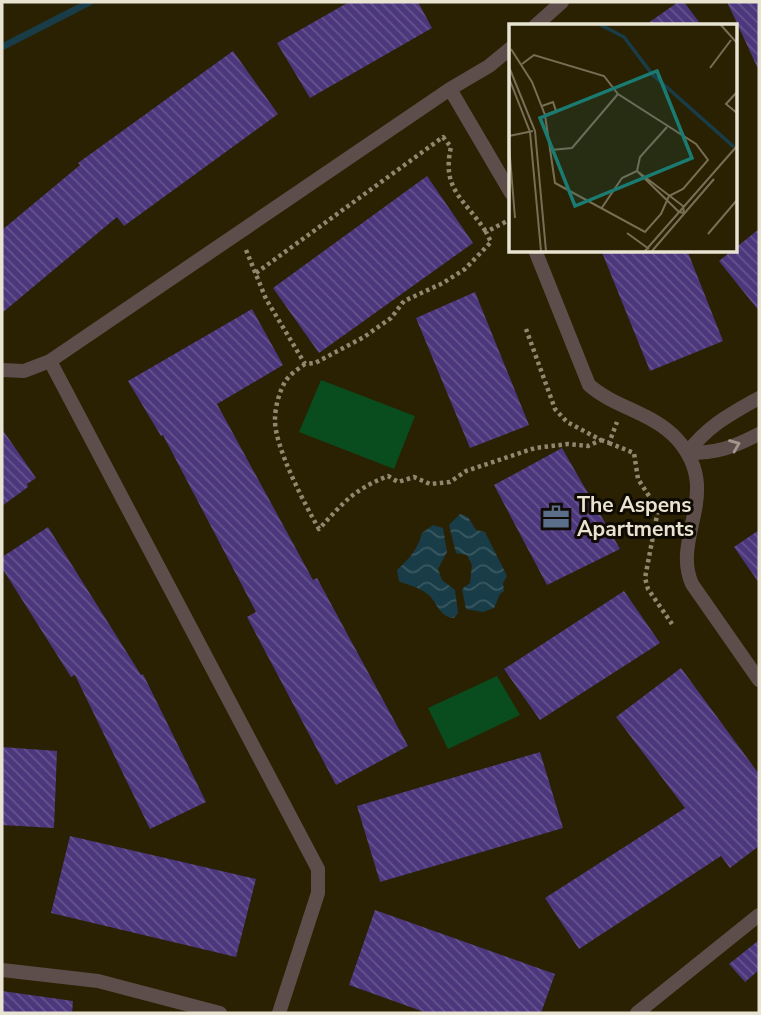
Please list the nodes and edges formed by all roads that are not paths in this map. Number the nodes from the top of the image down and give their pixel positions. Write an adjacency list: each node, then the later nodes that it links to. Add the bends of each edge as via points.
1 (562, 2): 2 (lane)
2 (537, 24)
3 (509, 50): 4 (lane)
4 (450, 89): 5 (lane); 7 (lane)
5 (509, 190)
6 (536, 252): 11 (lane, via 589,385 665,428)
7 (50, 361): 8 (lane, via 24,371); 16 (lane, via 318,869 318,893)
8 (2, 370)
9 (759, 398): 11 (lane, via 717,421)
10 (759, 434): 11 (lane, one-way to 10, via 732,448)
11 (687, 453): 12 (lane, via 698,490 687,572)
12 (759, 680)
13 (759, 915): 17 (lane)
14 (2, 971): 15 (lane, via 98,981)
15 (220, 1013)
16 (279, 1013)
17 (637, 1013)

